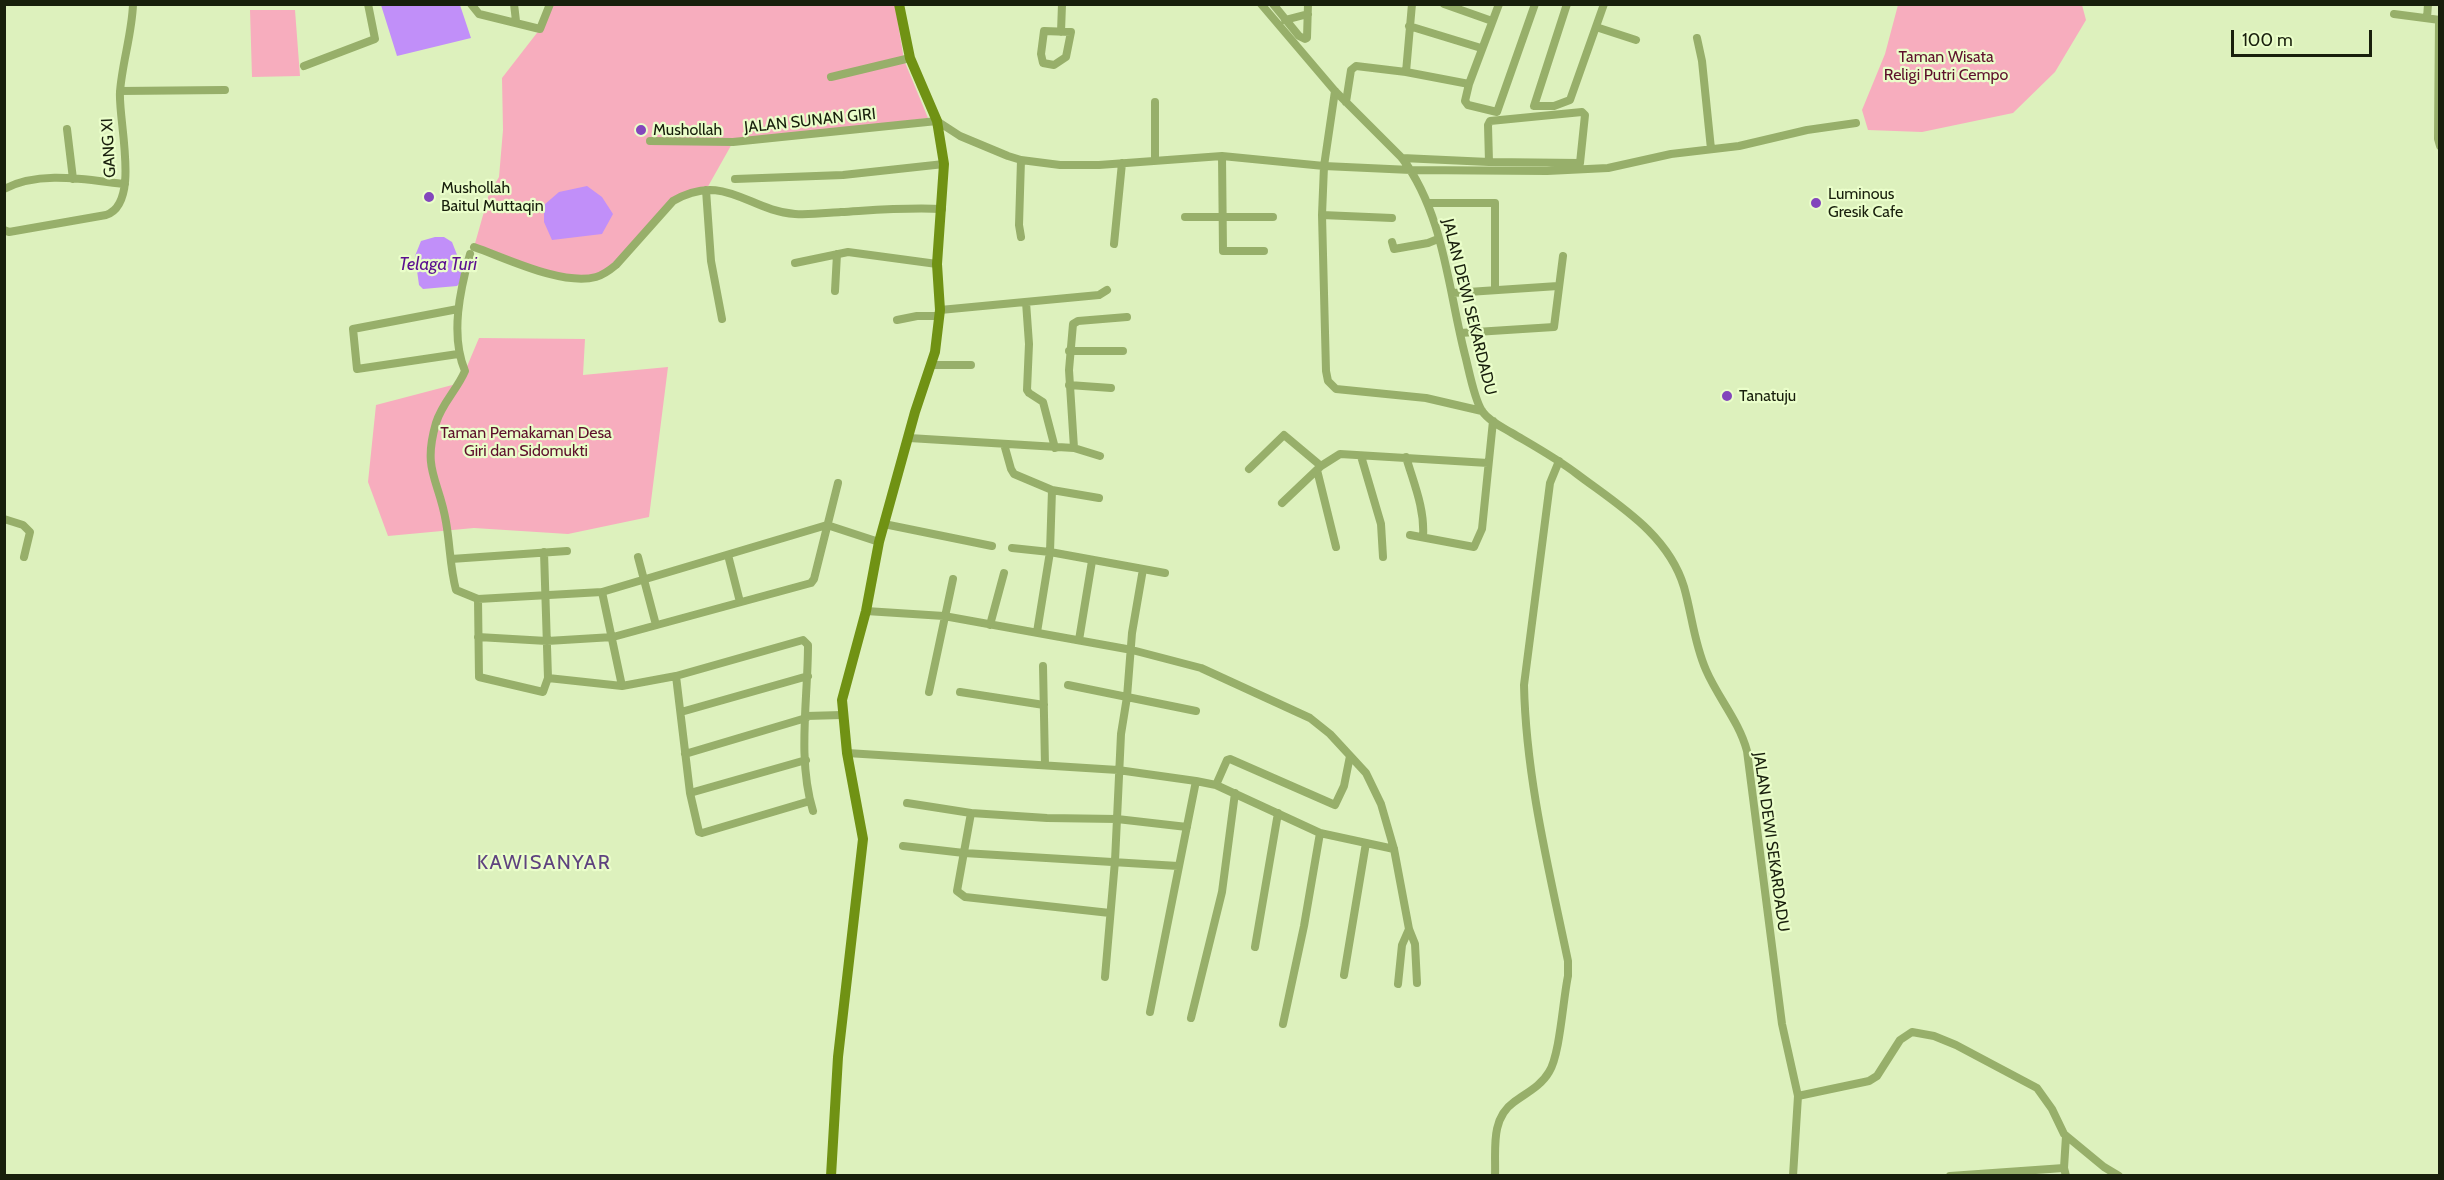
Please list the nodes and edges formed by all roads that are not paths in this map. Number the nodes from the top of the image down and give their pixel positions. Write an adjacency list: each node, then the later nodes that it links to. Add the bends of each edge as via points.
1 (133, 4): 37 (street, GANG XI)
2 (368, 4): 32 (street, via 375,39)
3 (471, 4): 23 (street, via 479,14)
4 (514, 4): 23 (street)
5 (550, 4): 23 (street, via 540,29)
6 (899, 4): 31 (street)
7 (1062, 4): 27 (street)
8 (1261, 4): 38 (street, JALAN DEWI SEKARDADU)
9 (1273, 4): 21 (street)
10 (1308, 4): 18 (street)
11 (1412, 4): 25 (street)
12 (1444, 4): 24 (street)
13 (1499, 4): 24 (street)
14 (1535, 4): 35 (street, via 1499,110 1466,104)
15 (1567, 4): 26 (street, via 1533,105 1570,100)
16 (1604, 4): 26 (street)
17 (2428, 4): 20 (street)
18 (1308, 14): 21 (street); 21 (street, via 1305,39)
19 (2394, 14): 20 (street)
20 (2427, 18): 22 (street)
21 (1286, 20)
22 (2439, 20): 45 (street)
23 (516, 21)
24 (1492, 21): 30 (street)
25 (1409, 26): 30 (street); 33 (street)
26 (1596, 27): 29 (street)
27 (1061, 32): 27 (street, via 1071,32 1066,57 1054,65 1043,63 1044,31)
28 (1697, 38): 46 (street)
29 (1636, 40)
30 (1482, 48): 35 (street)
31 (910, 58): 34 (street); 41 (street)
32 (304, 66)
33 (1406, 72): 35 (street); 40 (street, via 1353,67)
34 (831, 76)
35 (1469, 84)
36 (225, 90): 37 (street)
37 (120, 91): 58 (street, GANG XI)
38 (1335, 91): 40 (street, JALAN DEWI SEKARDADU); 54 (street)
39 (1155, 102): 50 (street)
40 (1346, 102): 48 (street, JALAN DEWI SEKARDADU)
41 (937, 121): 44 (street, JALAN SUNAN GIRI, via 733,142); 49 (street, via 960,136); 52 (street)
42 (1856, 123): 46 (street)
43 (67, 129): 56 (street)
44 (650, 141)
45 (2439, 146)
46 (1711, 149): 55 (street, via 1593,169)
47 (1222, 156): 50 (street); 54 (street); 65 (street)
48 (1402, 158): 51 (street); 55 (street, JALAN DEWI SEKARDADU)
49 (1020, 160): 53 (street, via 1060,165); 69 (street)
50 (1155, 161): 53 (street)
51 (1489, 162): 51 (street, via 1581,162 1584,113 1490,121)
52 (944, 164): 57 (street, via 843,175); 62 (street)
53 (1122, 164): 72 (street)
54 (1324, 166): 55 (street); 63 (street)
55 (1411, 170): 61 (street, JALAN DEWI SEKARDADU)
56 (73, 179): 58 (street); 59 (street, via 22,180)
57 (735, 179)
58 (125, 184): 68 (street, GANG XI, via 114,212)
59 (4, 189)
60 (706, 190): 62 (street, via 745,197 774,211 796,214); 84 (street, via 685,194 674,201 616,266 595,277 576,279 553,274 472,250); 87 (street, via 711,261)
61 (1428, 204): 70 (street, JALAN DEWI SEKARDADU); 80 (street, via 1496,203)
62 (942, 209): 77 (street)
63 (1322, 214): 67 (street); 97 (street, via 1328,381 1336,389 1426,398)
64 (1185, 217): 65 (street)
65 (1224, 217): 66 (street); 73 (street, via 1223,251)
66 (1273, 217)
67 (1392, 218)
68 (4, 230)
69 (1021, 237)
70 (1438, 238): 71 (street, via 1394,249); 82 (street, JALAN DEWI SEKARDADU)
71 (1392, 242)
72 (1114, 244)
73 (1264, 251)
74 (837, 254): 76 (street); 77 (street, via 848,252); 81 (street)
75 (1563, 256): 78 (street)
76 (795, 263)
77 (937, 264): 85 (street)
78 (1558, 286): 80 (street); 89 (street, via 1555,324 1551,328)
79 (1107, 290): 83 (street, via 1099,295)
80 (1495, 290): 82 (street)
81 (835, 291)
82 (1453, 293): 89 (street, JALAN DEWI SEKARDADU)
83 (1026, 302): 85 (street); 101 (street, via 1027,390 1043,402)
84 (458, 309): 92 (street); 92 (street, via 353,329 357,369)
85 (940, 313): 88 (street); 93 (street)
86 (1127, 317): 90 (street, via 1075,322)
87 (722, 319)
88 (897, 320)
89 (1460, 333): 97 (street, JALAN DEWI SEKARDADU)
90 (1069, 351): 91 (street); 95 (street)
91 (1124, 351)
92 (458, 354): 130 (street, via 465,371 442,405 430,446 430,464 446,521)
93 (931, 365): 94 (street); 99 (street)
94 (971, 365)
95 (1069, 385): 96 (street); 102 (street)
96 (1111, 388)
97 (1482, 411): 98 (street, JALAN DEWI SEKARDADU)
98 (1492, 421): 106 (street, JALAN DEWI SEKARDADU); 107 (street)
99 (909, 438): 100 (street); 115 (street)
100 (1004, 444): 101 (street); 111 (street, via 1014,474)
101 (1054, 448): 102 (street)
102 (1074, 448): 103 (street)
103 (1100, 456)
104 (1361, 456): 105 (street); 108 (street, via 1340,454); 129 (street, via 1380,524)
105 (1406, 457): 107 (street); 118 (street, via 1421,504)
106 (1559, 461): 199 (street, JALAN DEWI SEKARDADU, via 1642,524 1675,563 1706,671 1743,736 1782,1024); 203 (street, via 1550,483 1524,715 1544,853 1568,976 1550,1071 1513,1103 1498,1122)
107 (1488, 463): 118 (street, via 1482,529 1474,547)
108 (1319, 468): 109 (street, via 1284,435); 113 (street); 121 (street)
109 (1249, 469)
110 (838, 483): 116 (street)
111 (1053, 490): 112 (street); 125 (street)
112 (1099, 498)
113 (1282, 503)
114 (4, 519): 127 (street, via 23,525 30,532)
115 (884, 524): 119 (street); 120 (street)
116 (827, 525): 119 (street); 126 (street); 140 (street, via 813,581)
117 (1410, 535): 118 (street)
118 (1423, 537)
119 (879, 542): 141 (street)
120 (992, 546)
121 (1336, 547)
122 (1012, 548): 125 (street)
123 (567, 551): 124 (street)
124 (544, 552): 130 (street); 138 (street)
125 (1050, 552): 131 (street); 145 (street)
126 (728, 555): 135 (street); 140 (street)
127 (24, 557)
128 (638, 557): 135 (street)
129 (1383, 557)
130 (451, 559): 139 (street, via 456,590)
131 (1092, 561): 132 (street); 148 (street)
132 (1143, 569): 134 (street); 150 (street)
133 (1004, 573): 144 (street)
134 (1165, 573)
135 (643, 579): 137 (street); 143 (street)
136 (953, 579): 142 (street)
137 (602, 592): 138 (street); 147 (street)
138 (544, 596): 139 (street); 149 (street)
139 (478, 599): 146 (street)
140 (740, 602): 143 (street)
141 (866, 610): 142 (street); 163 (street, via 842,700)
142 (944, 616): 144 (street); 157 (street)
143 (656, 625): 147 (street)
144 (990, 625): 145 (street)
145 (1037, 632): 148 (street)
146 (478, 637): 149 (street); 154 (street, via 480,679 540,693 546,690)
147 (613, 637): 149 (street); 156 (street)
148 (1078, 640): 150 (street)
149 (547, 641): 154 (street)
150 (1132, 650): 159 (street); 167 (street, via 1201,668 1310,718)
151 (1044, 666): 160 (street)
152 (676, 676): 153 (street, via 800,640 808,645); 156 (street); 162 (street)
153 (808, 676): 162 (street); 164 (street)
154 (548, 678): 156 (street)
155 (1068, 685): 159 (street)
156 (622, 686)
157 (929, 692)
158 (960, 692): 160 (street)
159 (1127, 697): 161 (street); 170 (street)
160 (1044, 705): 169 (street)
161 (1196, 711)
162 (681, 712): 166 (street)
163 (842, 715): 164 (street); 165 (street)
164 (806, 717): 166 (street); 168 (street)
165 (847, 753): 169 (street); 202 (street, via 863,839 838,1057)
166 (685, 754): 173 (street)
167 (1350, 756): 172 (street, via 1344,786 1335,805 1230,759); 185 (street, via 1372,783)
168 (806, 760): 173 (street); 175 (street)
169 (1045, 765): 170 (street)
170 (1118, 770): 171 (street); 180 (street)
171 (1196, 781): 172 (street); 181 (street)
172 (1216, 785): 174 (street)
173 (690, 793): 175 (street, via 700,833)
174 (1235, 794): 179 (street); 197 (street, via 1222,892)
175 (810, 801): 177 (street)
176 (907, 803): 178 (street)
177 (813, 811)
178 (971, 813): 180 (street); 186 (street)
179 (1278, 813): 182 (street); 191 (street)
180 (1117, 819): 181 (street); 187 (street)
181 (1187, 827): 188 (street)
182 (1320, 833): 183 (street); 198 (street)
183 (1366, 843): 185 (street); 192 (street)
184 (903, 846): 186 (street)
185 (1395, 849): 190 (street)
186 (964, 853): 187 (street); 189 (street, via 957,891 962,896)
187 (1115, 861): 188 (street); 189 (street)
188 (1178, 866): 196 (street)
189 (1110, 913): 193 (street)
190 (1409, 929): 194 (street, via 1415,944); 195 (street, via 1404,936)
191 (1255, 947)
192 (1344, 975)
193 (1105, 977)
194 (1417, 983)
195 (1398, 984)
196 (1150, 1012)
197 (1191, 1018)
198 (1283, 1024)
199 (1798, 1096): 200 (street, via 1869,1081 1877,1076 1900,1040 1912,1032 1956,1045 2037,1088); 204 (street, JALAN DEWI SEKARDADU)
200 (2066, 1136): 201 (street); 206 (street)
201 (2065, 1172): 205 (street)
202 (831, 1176)
203 (1495, 1176)
204 (1793, 1176)
205 (1950, 1176)
206 (2119, 1176)

